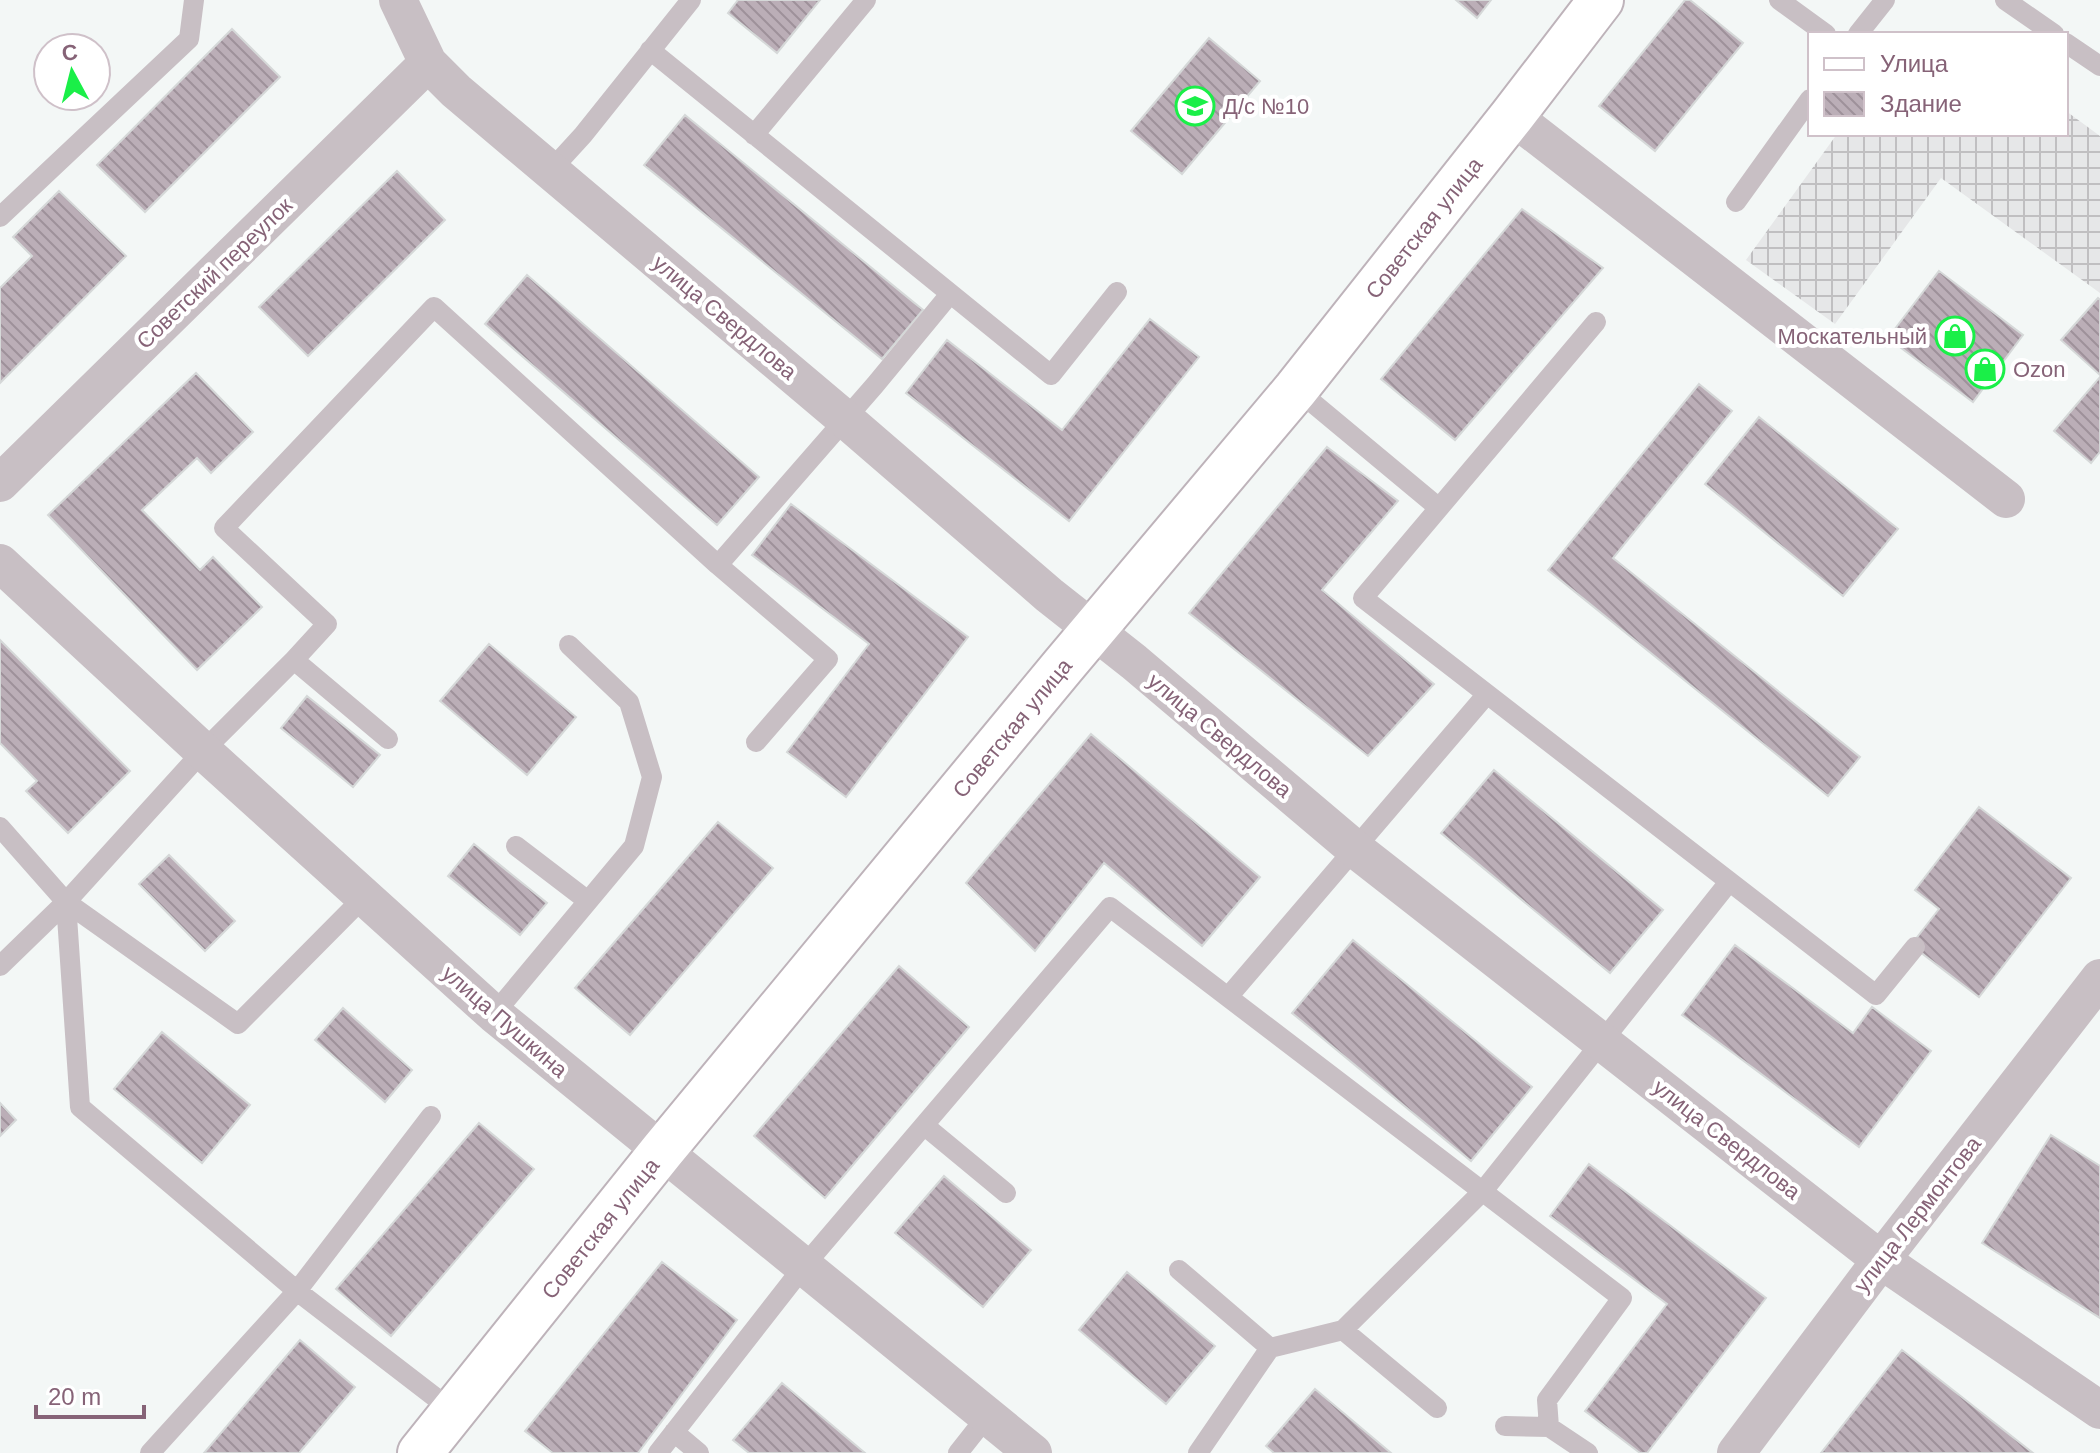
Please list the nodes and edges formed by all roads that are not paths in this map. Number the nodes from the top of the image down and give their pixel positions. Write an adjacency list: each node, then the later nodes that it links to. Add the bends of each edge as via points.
1 (194, 0): 21 (lane, via 189,39)
2 (398, 0): 14 (street, улица Свердлова)
3 (691, 0): 13 (lane)
4 (866, 0): 18 (lane)
5 (1601, 0): 17 (street, Советская улица)
6 (1779, 0): 9 (lane)
7 (1885, 0): 10 (lane)
8 (2005, 0): 11 (lane)
9 (1823, 32)
10 (1860, 32)
11 (2051, 32)
12 (2068, 44): 15 (lane)
13 (650, 50): 18 (lane); 19 (lane)
14 (428, 63): 19 (street, улица Свердлова); 27 (street, Советский переулок)
15 (2100, 66)
16 (1808, 102): 20 (lane)
17 (1512, 116): 25 (street, Советская улица); 28 (street)
18 (754, 135): 23 (lane)
19 (551, 170): 26 (street, улица Свердлова)
20 (1736, 202)
21 (0, 217)
22 (1117, 292): 23 (lane, via 1051,375)
23 (950, 294): 26 (lane)
24 (1596, 322): 29 (lane)
25 (1296, 389): 29 (lane); 32 (street, Советская улица)
26 (845, 419): 31 (lane); 32 (street, улица Свердлова)
27 (0, 483)
28 (2006, 499)
29 (1439, 508): 35 (lane, via 1363,598)
30 (0, 563): 38 (street, улица Пушкина)
31 (718, 565): 34 (lane, via 434,307 224,528 327,624); 37 (lane, via 828,659)
32 (1094, 630): 41 (street, улица Свердлова); 54 (street, Советская улица)
33 (569, 645): 44 (lane, via 629,702 652,777 634,846)
34 (294, 660): 36 (lane); 38 (lane)
35 (1487, 694): 41 (lane); 42 (lane)
36 (388, 739)
37 (756, 742)
38 (203, 751): 43 (street, улица Пушкина); 45 (lane)
39 (0, 827): 45 (lane)
40 (516, 846): 44 (lane)
41 (1355, 849): 49 (lane); 51 (street, улица Свердлова)
42 (1729, 882): 46 (lane, via 1876,995); 51 (lane)
43 (364, 897): 45 (lane, via 238,1024); 50 (street, улица Пушкина)
44 (588, 901): 50 (lane)
45 (66, 902): 47 (lane); 60 (lane, via 80,1107)
46 (1915, 947)
47 (0, 966)
48 (2100, 978): 57 (street, улица Лермонтова)
49 (1228, 997): 53 (lane, via 1110,907); 55 (lane)
50 (494, 1014): 54 (street, улица Пушкина)
51 (1602, 1042): 55 (lane); 57 (street, улица Свердлова)
52 (431, 1116): 60 (lane)
53 (925, 1126): 56 (lane); 58 (lane)
54 (662, 1151): 58 (street, улица Пушкина); 65 (street, Советская улица)
55 (1483, 1191): 61 (lane); 68 (lane, via 1622,1298 1547,1400)
56 (1006, 1193)
57 (1881, 1260): 64 (street, улица Свердлова); 78 (street, улица Лермонтова)
58 (804, 1266): 66 (street, улица Пушкина); 69 (lane)
59 (1179, 1270): 62 (lane)
60 (297, 1291): 65 (lane); 70 (lane)
61 (1343, 1330): 62 (lane); 63 (lane)
62 (1270, 1348): 76 (lane)
63 (1437, 1408)
64 (2100, 1410)
65 (453, 1411): 71 (street, Советская улица)
66 (988, 1415): 74 (lane); 75 (street, улица Пушкина)
67 (1505, 1426): 68 (lane)
68 (1549, 1427): 77 (lane)
69 (674, 1432): 72 (lane); 73 (lane)
70 (150, 1453)
71 (420, 1453)
72 (658, 1453)
73 (699, 1453)
74 (958, 1453)
75 (1033, 1453)
76 (1198, 1453)
77 (1588, 1453)
78 (1736, 1453)

